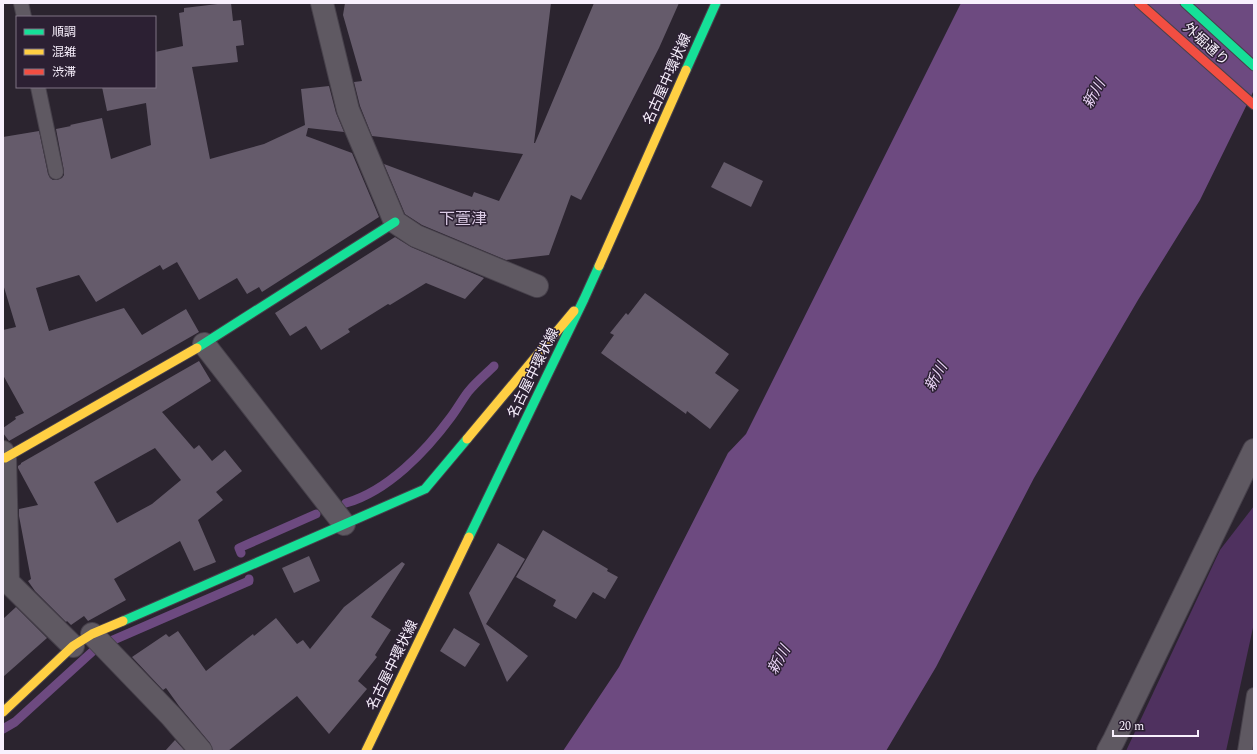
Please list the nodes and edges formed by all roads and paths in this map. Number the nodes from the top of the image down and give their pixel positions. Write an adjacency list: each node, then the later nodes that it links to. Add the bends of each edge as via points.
1 (21, 3): 6 (lane)
2 (322, 3): 11 (street, via 348,110)
3 (716, 3): 13 (street, 名古屋中環状線)
4 (1139, 3): 9 (street, 外堀通り)
5 (1185, 3): 7 (street, 外堀通り)
6 (24, 16)
7 (1254, 66)
8 (38, 88): 10 (lane)
9 (1254, 105)
10 (56, 172)
11 (395, 222): 12 (street, via 416,236); 14 (street)
12 (537, 286)
13 (584, 299): 17 (street, via 425,489); 24 (street, 名古屋中環状線)
14 (204, 344): 16 (street); 17 (street)
15 (1254, 450): 25 (street)
16 (4, 455): 18 (street)
17 (344, 524): 19 (street)
18 (6, 583): 20 (street)
19 (92, 634): 20 (street); 23 (street)
20 (73, 646): 22 (street)
21 (1254, 695): 26 (lane)
22 (3, 712)
23 (201, 751)
24 (366, 751)
25 (1108, 751)
26 (1245, 751)

